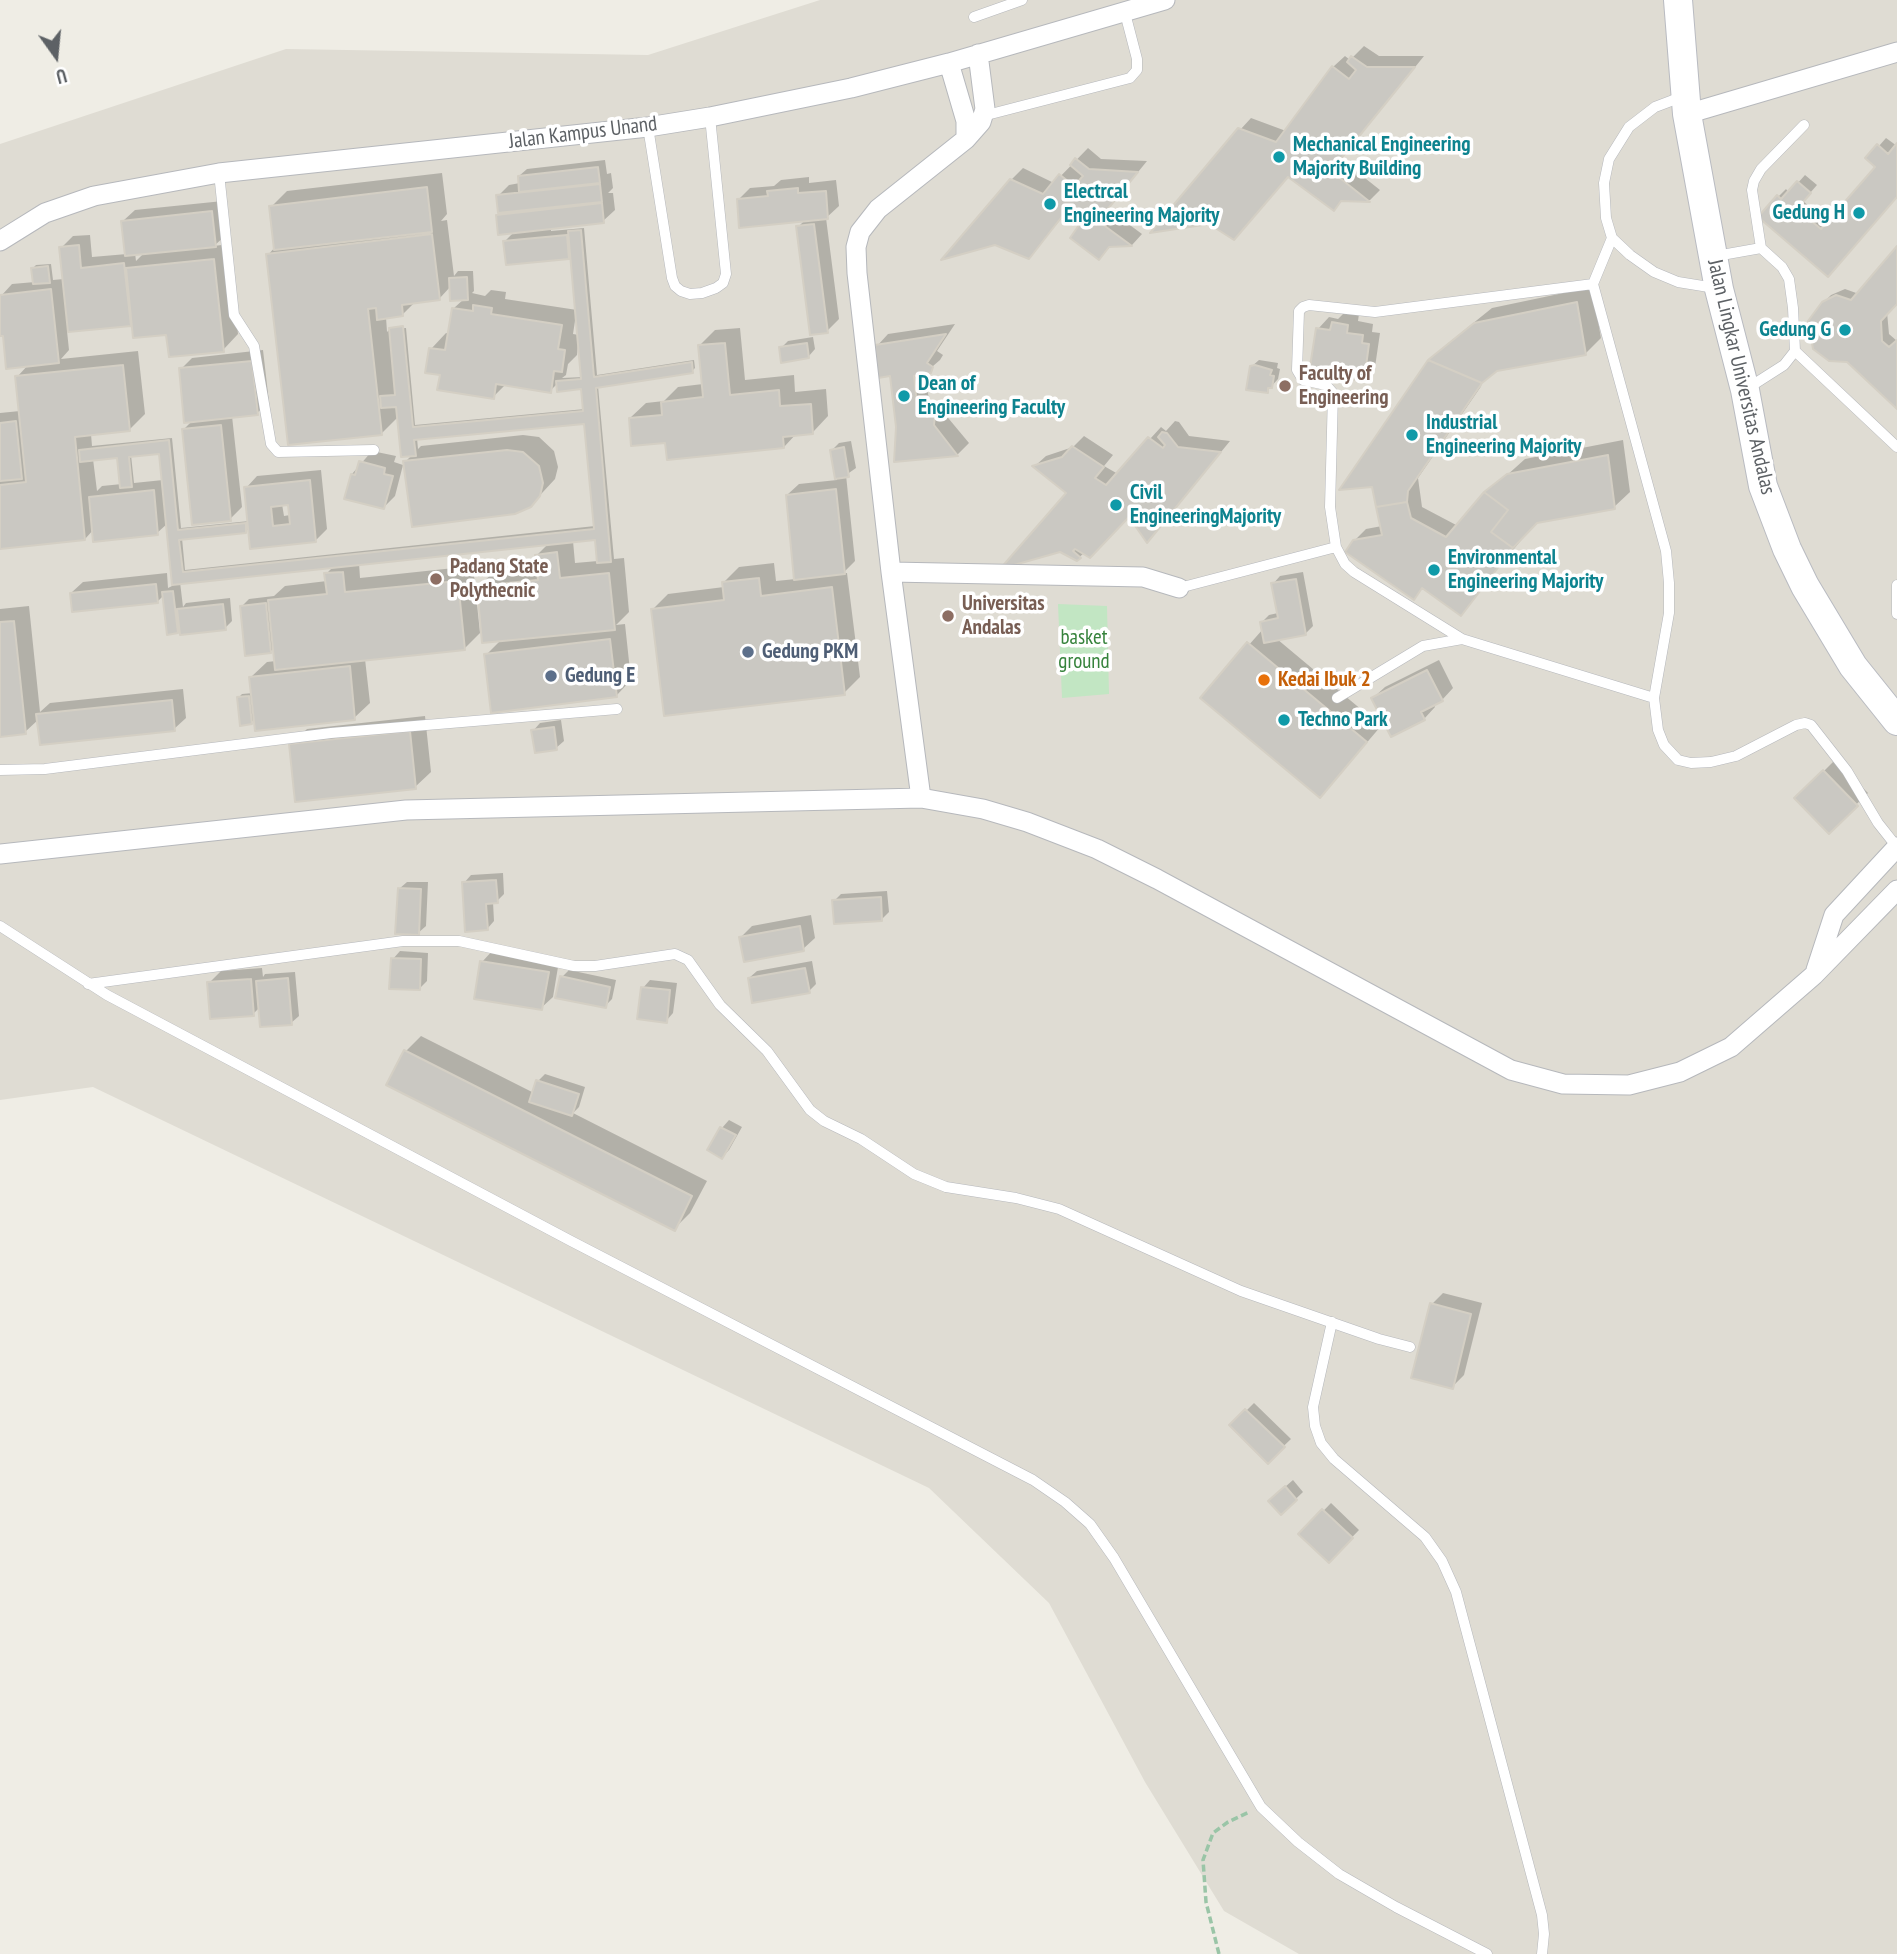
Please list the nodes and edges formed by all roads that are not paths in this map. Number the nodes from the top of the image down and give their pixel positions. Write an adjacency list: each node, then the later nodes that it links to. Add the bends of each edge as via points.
1 (1022, 0): 5 (lane)
2 (1165, 0): 4 (street, Jalan Kampus Unand)
3 (1679, 0): 9 (street, Jalan Lingkar Universitas Andalas)
4 (1125, 13): 7 (street, Jalan Kampus Unand); 11 (lane, via 1137,59 1137,70 1130,78)
5 (974, 16)
6 (1897, 52): 9 (street)
7 (978, 54): 8 (street, Jalan Kampus Unand); 11 (street, via 985,98)
8 (949, 63): 10 (street, Jalan Kampus Unand); 11 (street)
9 (1686, 105): 15 (lane, via 1655,107 1629,127 1609,159 1604,183); 18 (street, Jalan Lingkar Universitas Andalas)
10 (710, 117): 13 (street, Jalan Kampus Unand); 13 (lane, via 726,274 723,283 702,293 681,291 672,278)
11 (972, 125): 26 (street, via 878,209 860,232 856,247)
12 (1804, 125): 17 (lane, via 1754,181)
13 (648, 127): 14 (street, Jalan Kampus Unand)
14 (219, 173): 16 (street, Jalan Kampus Unand, via 94,196 45,213); 24 (lane, via 234,315 254,346 271,444 278,452)
15 (1612, 238): 19 (lane); 20 (lane, via 1654,272 1678,282)
16 (0, 241)
17 (1761, 248): 18 (lane); 21 (lane, via 1789,279)
18 (1713, 257): 20 (street, Jalan Lingkar Universitas Andalas)
19 (1593, 285): 25 (lane, via 1375,312 1309,305 1299,311 1298,374 1303,380 1331,388 1334,398 1330,507); 32 (lane, via 1665,551 1669,614)
20 (1719, 289): 22 (street, Jalan Lingkar Universitas Andalas)
21 (1795, 351): 22 (lane, via 1784,365); 23 (lane)
22 (1745, 390): 34 (street, Jalan Lingkar Universitas Andalas, via 1763,486 1787,550 1839,645)
23 (1897, 447)
24 (374, 450)
25 (1336, 547): 28 (lane); 30 (lane, via 1354,572)
26 (891, 572): 28 (street, via 1143,578); 36 (street)
27 (1897, 585): 29 (lane)
28 (1179, 588)
29 (1897, 614)
30 (1462, 639): 31 (lane, via 1423,646); 32 (lane)
31 (1337, 698)
32 (1654, 698): 37 (lane, via 1664,745 1678,760 1691,763 1736,756 1796,725 1811,724)
33 (617, 709): 35 (lane, via 331,733 45,769)
34 (1897, 721)
35 (0, 770)
36 (921, 798): 38 (street, via 406,810); 41 (street, via 983,809 1097,849 1510,1070 1563,1084 1629,1085 1680,1072 1731,1047)
37 (1897, 847): 41 (street, via 1834,915)
38 (0, 854)
39 (1897, 890): 41 (street)
40 (0, 926): 42 (lane)
41 (1814, 975)
42 (88, 984): 43 (lane, via 403,941 459,941 574,966 675,954 688,960 713,997 767,1051 810,1110 914,1174 946,1187 1059,1209 1241,1291); 45 (lane, via 1033,1480 1065,1502 1090,1524 1114,1558 1261,1807 1339,1874)
43 (1332, 1322): 44 (lane); 46 (lane, via 1313,1407 1315,1426 1334,1459 1425,1537 1456,1592 1542,1914)
44 (1410, 1347)
45 (1487, 1954)
46 (1542, 1954)

